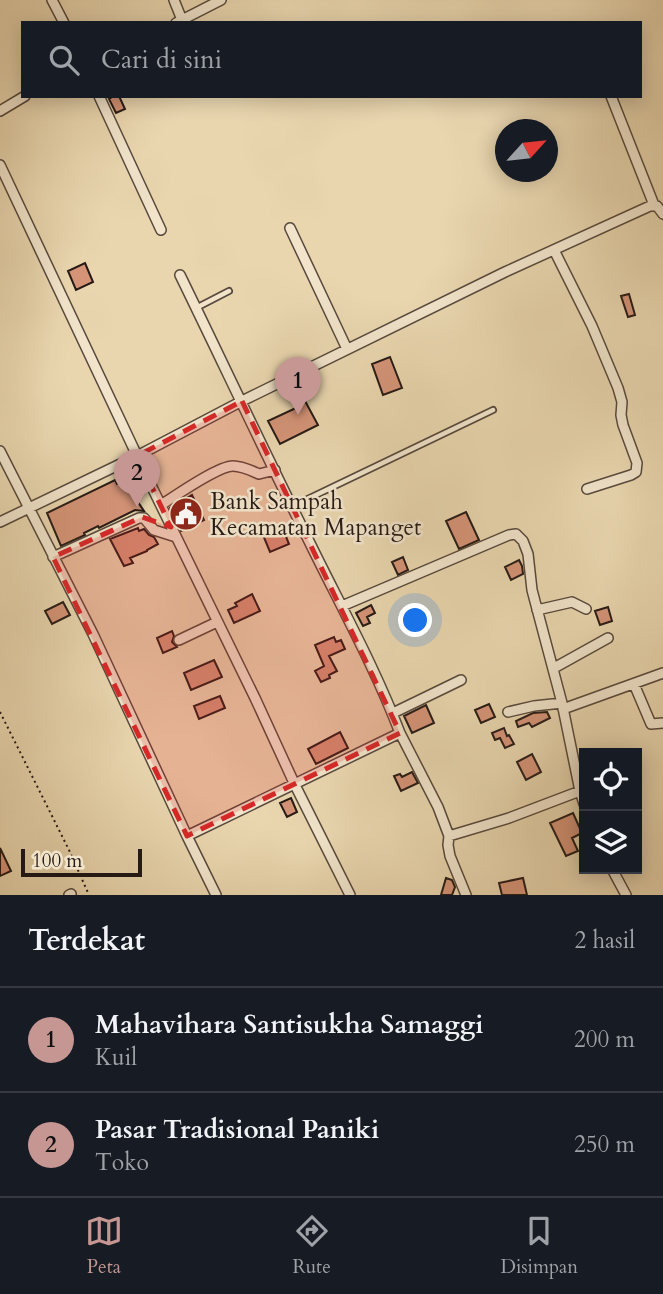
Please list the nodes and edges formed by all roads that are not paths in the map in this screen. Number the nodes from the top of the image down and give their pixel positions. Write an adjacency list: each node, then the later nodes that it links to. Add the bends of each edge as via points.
1 (52, 0): 4 (street)
2 (174, 0): 5 (street)
3 (221, 0): 5 (street)
4 (63, 21)
5 (179, 21)
6 (21, 98): 9 (street)
7 (100, 98): 14 (street)
8 (612, 98): 11 (street)
9 (0, 110)
10 (0, 165): 23 (street)
11 (654, 205): 12 (street); 15 (street)
12 (663, 214)
13 (290, 228): 19 (street)
14 (161, 230)
15 (554, 250): 19 (street); 25 (street, via 618,388 623,425 637,463 631,475)
16 (180, 275): 18 (street)
17 (229, 291): 18 (lane)
18 (196, 308): 20 (street)
19 (347, 349): 20 (street)
20 (242, 401): 23 (street); 24 (street)
21 (493, 410): 27 (lane)
22 (0, 451): 28 (street)
23 (137, 456): 26 (street); 28 (street)
24 (275, 470): 26 (street, via 258,474 226,467); 27 (street)
25 (587, 489)
26 (161, 505): 30 (street)
27 (292, 507): 32 (street)
28 (28, 508): 29 (street); 31 (street)
29 (0, 522)
30 (176, 537): 31 (street, via 154,530 139,518); 35 (street)
31 (53, 556): 50 (street)
32 (342, 606): 34 (street, via 516,534 528,554); 44 (street)
33 (586, 609): 34 (street, via 572,602)
34 (537, 610): 38 (street)
35 (217, 622): 37 (street); 47 (street)
36 (608, 639): 38 (street)
37 (179, 640)
38 (554, 668): 42 (street)
39 (663, 673): 41 (street)
40 (461, 681): 44 (street)
41 (634, 684): 42 (street); 45 (street, via 651,724)
42 (563, 706): 43 (street); 48 (street)
43 (508, 712)
44 (393, 713): 46 (street)
45 (663, 723)
46 (400, 733): 47 (street); 51 (street)
47 (295, 785): 50 (street); 54 (street)
48 (579, 786)
49 (579, 791): 51 (street)
50 (187, 836): 53 (street)
51 (449, 836): 55 (street, via 450,856)
52 (614, 874): 56 (street)
53 (216, 895)
54 (350, 895)
55 (466, 895)
56 (625, 895)

